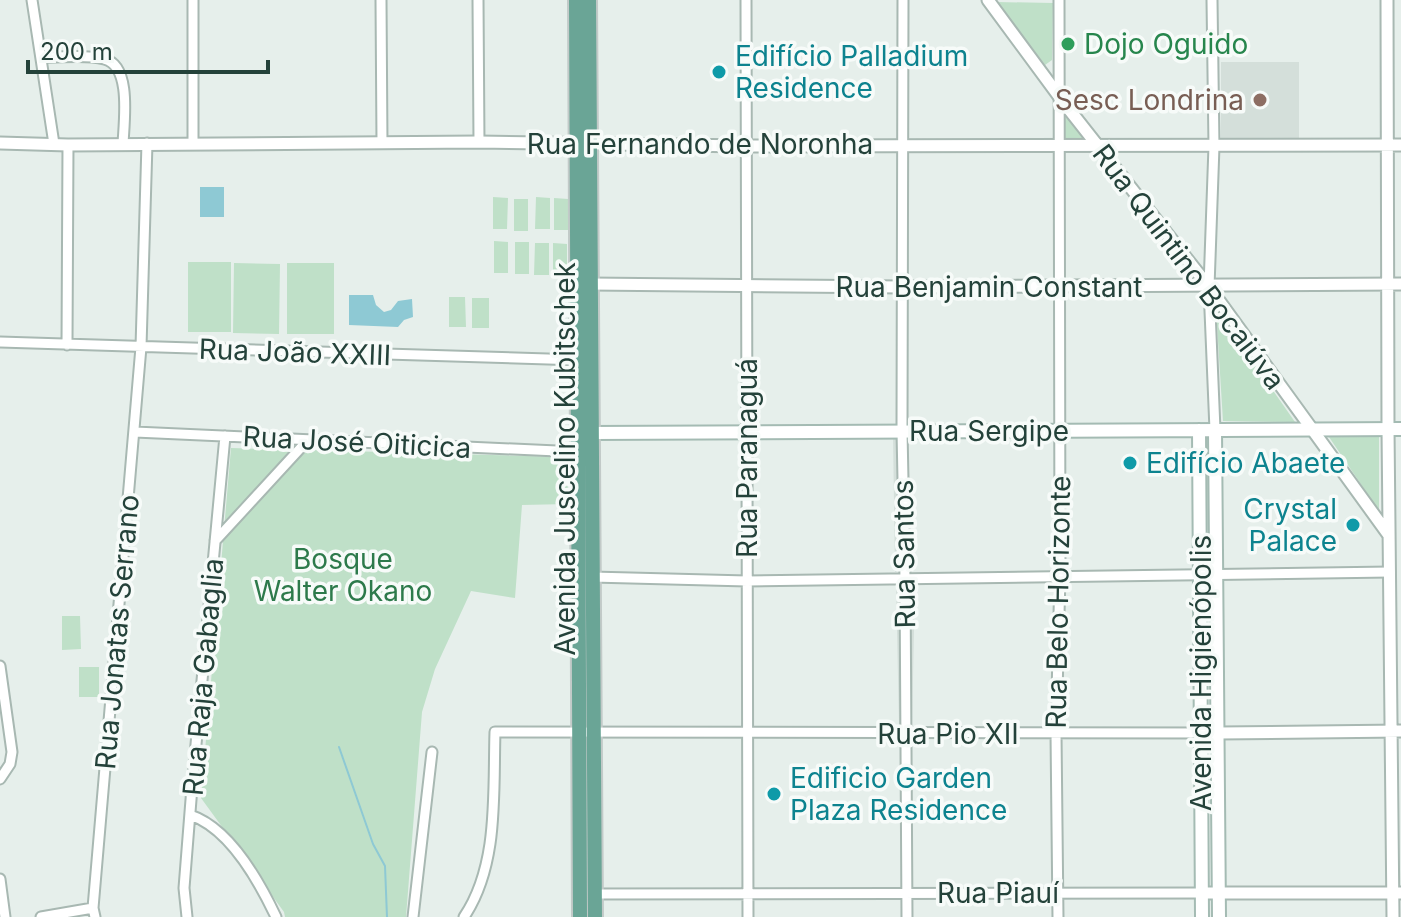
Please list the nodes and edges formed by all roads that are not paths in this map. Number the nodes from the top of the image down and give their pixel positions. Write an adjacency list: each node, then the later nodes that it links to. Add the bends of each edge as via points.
1 (32, 0): 13 (street)
2 (193, 0): 17 (street)
3 (381, 0): 21 (street)
4 (478, 0): 18 (street)
5 (576, 0): 24 (main road, Avenida Juscelino Kubitschek)
6 (589, 0): 24 (main road, Avenida Juscelino Kubitschek)
7 (746, 0): 29 (street, Rua Paranaguá)
8 (903, 0): 26 (street, Rua Santos)
9 (988, 0): 15 (street, Rua Quintino Bocaiúva)
10 (1059, 0): 14 (street, Rua Belo Horizonte)
11 (1212, 0): 31 (street)
12 (1387, 0): 28 (street)
13 (42, 57): 22 (street); 23 (street, via 101,58 117,65 124,96)
14 (1059, 58): 15 (street); 16 (street, Rua Belo Horizonte)
15 (1041, 71): 16 (street, Rua Quintino Bocaiúva)
16 (1060, 98): 27 (street, Rua Belo Horizonte); 30 (street, Rua Quintino Bocaiúva)
17 (193, 142): 20 (street, Rua Fernando de Noronha); 21 (street, Rua Fernando de Noronha)
18 (479, 142): 21 (street, Rua Fernando de Noronha); 24 (street, Rua Fernando de Noronha)
19 (0, 143): 22 (street, Rua Fernando de Noronha)
20 (147, 143): 23 (street, Rua Fernando de Noronha); 40 (street, Rua Jonatas Serrano)
21 (382, 143)
22 (54, 144): 25 (street, Rua Fernando de Noronha)
23 (123, 144): 25 (street, Rua Fernando de Noronha)
24 (582, 144): 29 (street, Rua Fernando de Noronha); 32 (main road, Avenida Juscelino Kubitschek)
25 (68, 145): 39 (street)
26 (904, 145): 27 (street, Rua Fernando de Noronha); 29 (street, Rua Fernando de Noronha); 36 (street, Rua Santos)
27 (1060, 145): 30 (street, Rua Fernando de Noronha); 34 (street, Rua Belo Horizonte)
28 (1395, 145): 31 (street, Rua Fernando de Noronha); 33 (street)
29 (746, 146): 35 (street, Rua Paranaguá)
30 (1098, 146): 31 (street, Rua Fernando de Noronha); 37 (street, Rua Quintino Bocaiúva)
31 (1214, 146): 37 (street)
32 (584, 284): 35 (street, Rua Benjamin Constant); 41 (main road, Avenida Juscelino Kubitschek)
33 (1395, 284): 37 (street, Rua Benjamin Constant); 43 (street)
34 (1060, 286): 36 (street, Rua Benjamin Constant); 37 (street, Rua Benjamin Constant); 44 (street, Rua Belo Horizonte)
35 (747, 287): 36 (street, Rua Benjamin Constant); 49 (street, Rua Paranaguá)
36 (904, 287): 47 (street, Rua Santos)
37 (1209, 287): 42 (street, Rua Quintino Bocaiúva); 46 (street)
38 (0, 342): 39 (street, Rua João XXIII)
39 (67, 345): 40 (street, Rua João XXIII)
40 (141, 347): 41 (street, Rua João XXIII); 48 (street, Rua Jonatas Serrano)
41 (585, 360): 50 (main road, Avenida Juscelino Kubitschek); 53 (main road, Avenida Juscelino Kubitschek)
42 (1310, 429): 43 (main road, Rua Sergipe); 46 (main road, Rua Sergipe); 56 (street, Rua Quintino Bocaiúva)
43 (1394, 429): 56 (street)
44 (1059, 430): 45 (main road, Rua Sergipe); 47 (main road, Rua Sergipe); 61 (street, Rua Belo Horizonte)
45 (1199, 430): 46 (main road, Rua Sergipe); 54 (main road, Avenida Higienópolis)
46 (1215, 430): 55 (main road, Avenida Higienópolis)
47 (902, 431): 49 (main road, Rua Sergipe); 63 (street, Rua Santos)
48 (135, 432): 51 (street, Rua José Oiticica); 86 (street, Rua Jonatas Serrano)
49 (747, 432): 50 (main road, Rua Sergipe); 64 (street, Rua Paranaguá)
50 (592, 433): 53 (street); 62 (main road, Avenida Juscelino Kubitschek)
51 (225, 436): 52 (street, Rua José Oiticica); 57 (street, Rua Raja Gabaglia)
52 (307, 441): 53 (street, Rua José Oiticica); 57 (street)
53 (579, 446): 67 (main road, Avenida Juscelino Kubitschek)
54 (1199, 468): 55 (main road); 59 (main road, Avenida Higienópolis)
55 (1215, 469): 60 (main road, Avenida Higienópolis)
56 (1389, 535): 58 (street)
57 (215, 541): 77 (street, Rua Raja Gabaglia)
58 (1390, 572): 60 (street); 66 (street)
59 (1200, 574): 60 (street); 61 (street); 69 (main road, Avenida Higienópolis)
60 (1215, 574): 70 (main road, Avenida Higienópolis)
61 (1060, 575): 63 (street); 68 (street, Rua Belo Horizonte)
62 (592, 577): 64 (street); 67 (main road, Avenida Juscelino Kubitschek)
63 (905, 579): 64 (street); 72 (street, Rua Santos)
64 (747, 581): 71 (street, Rua Paranaguá)
65 (0, 666): 74 (street, via 12,752)
66 (1396, 731): 70 (street, Rua Pio XII); 82 (street)
67 (586, 732): 71 (street, Rua Pio XII); 76 (main road, Avenida Juscelino Kubitschek); 83 (main road, Avenida Juscelino Kubitschek); 92 (street, Rua Pio XII, via 495,732 487,868)
68 (1056, 733): 69 (street, Rua Pio XII); 72 (street, Rua Pio XII); 79 (street, Rua Belo Horizonte)
69 (1201, 733): 70 (street, Rua Pio XII); 80 (main road, Avenida Higienópolis)
70 (1219, 733): 81 (main road, Avenida Higienópolis)
71 (748, 734): 72 (street, Rua Pio XII); 85 (street, Rua Paranaguá)
72 (906, 734): 84 (street, Rua Santos)
73 (432, 752): 91 (street)
74 (4, 766): 75 (street)
75 (0, 779)
76 (579, 807): 83 (main road, via 588,888); 93 (main road, Avenida Juscelino Kubitschek)
77 (190, 815): 89 (street, Rua Raja Gabaglia); 90 (street, via 213,825 256,877)
78 (0, 879): 87 (street)
79 (1058, 893): 80 (street, Rua Piauí); 84 (street, Rua Piauí); 97 (street, Rua Belo Horizonte)
80 (1202, 893): 81 (street, Rua Piauí); 98 (main road, Avenida Higienópolis)
81 (1219, 893): 82 (street, Rua Piauí); 99 (main road, Avenida Higienópolis)
82 (1397, 893): 100 (street)
83 (595, 894): 85 (street, Rua Piauí); 94 (main road, Avenida Juscelino Kubitschek)
84 (907, 894): 85 (street, Rua Piauí); 96 (street, Rua Santos)
85 (748, 896): 95 (street, Rua Paranaguá)
86 (94, 912): 88 (street)
87 (5, 917)
88 (41, 917)
89 (187, 917)
90 (276, 917)
91 (413, 917)
92 (464, 917)
93 (580, 917)
94 (595, 917)
95 (748, 917)
96 (907, 917)
97 (1058, 917)
98 (1202, 917)
99 (1219, 917)
100 (1393, 917)

